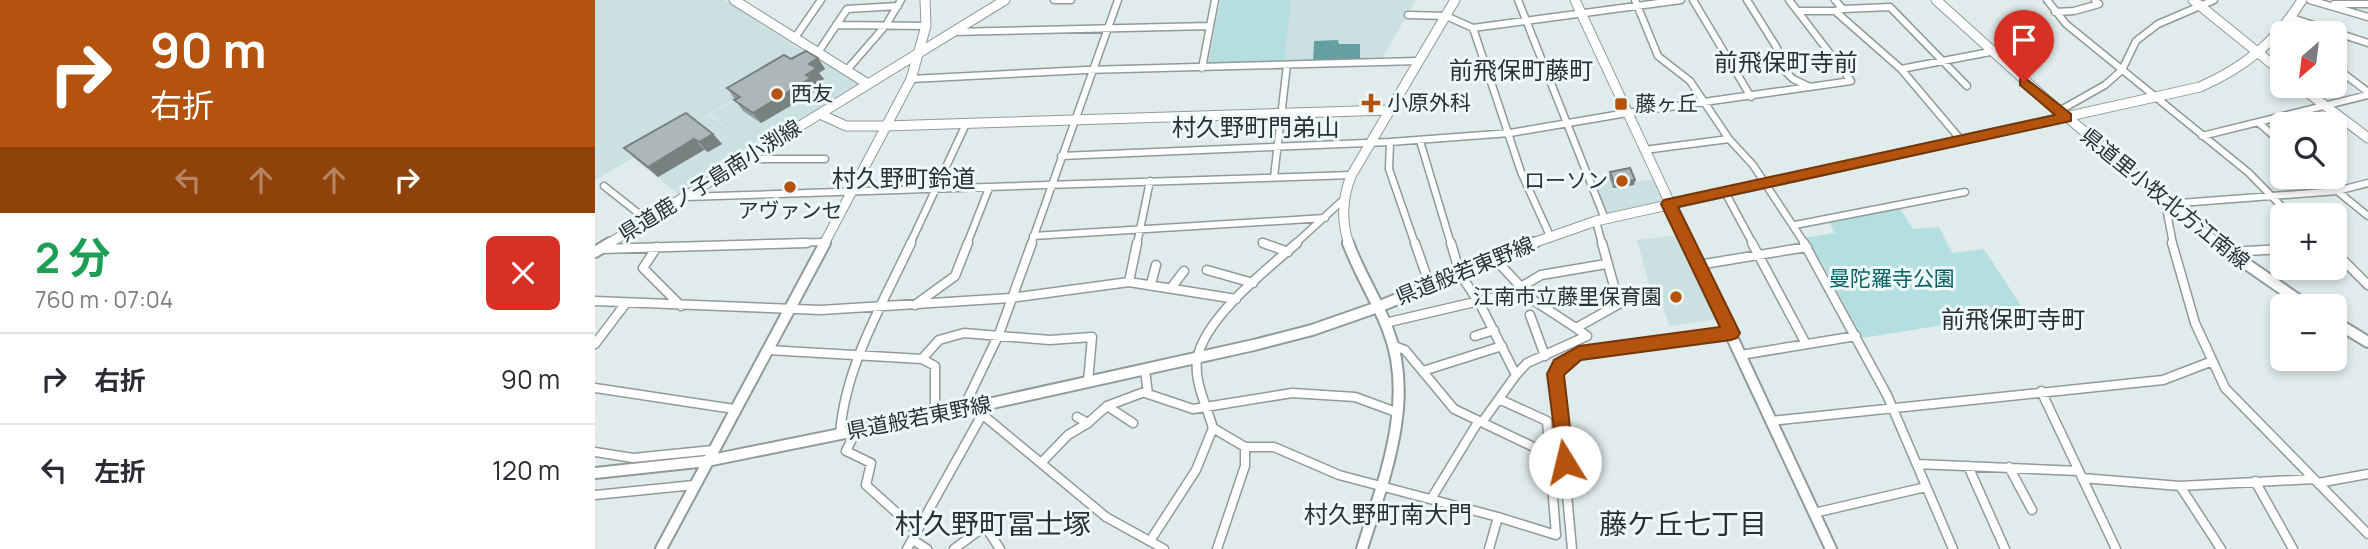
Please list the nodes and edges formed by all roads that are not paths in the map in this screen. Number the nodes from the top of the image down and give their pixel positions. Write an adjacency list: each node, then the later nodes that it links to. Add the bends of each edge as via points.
1 (821, 0): 46 (street)
2 (925, 0): 41 (street)
3 (1005, 0): 45 (street, 県道鹿ノ子島南小渕線)
4 (1054, 0): 5 (street)
5 (1071, 0)
6 (1118, 0): 44 (street)
7 (1215, 0): 42 (street)
8 (1455, 0): 34 (street)
9 (1518, 0): 37 (street)
10 (1575, 0): 32 (street)
11 (1681, 0): 24 (street)
12 (1693, 0): 69 (street)
13 (1747, 0): 67 (street, via 1777,48 1785,71)
14 (1789, 0): 29 (street)
15 (1836, 0): 28 (street)
16 (1936, 0): 51 (street, 県道里小牧北方江南線)
17 (2047, 0): 31 (street)
18 (2095, 0): 31 (street, via 2099,4)
19 (2214, 0): 25 (street)
20 (2302, 0): 35 (street, 県道般若東野線)
21 (2310, 0): 26 (street)
22 (733, 1): 46 (street)
23 (899, 3): 39 (street, via 847,9); 40 (street)
24 (1637, 3): 32 (street); 72 (street, via 1658,56 1690,80)
25 (2197, 3): 53 (street); 61 (street, via 2136,41)
26 (2326, 4): 27 (street); 36 (street)
27 (2368, 4)
28 (1843, 9): 30 (street); 55 (street, via 1890,7)
29 (1798, 11): 30 (street); 67 (street, via 1851,80)
30 (1835, 11): 59 (street)
31 (2055, 12): 61 (street)
32 (1581, 13): 37 (street); 76 (street)
33 (1408, 15): 34 (street)
34 (1446, 16): 43 (street); 54 (street)
35 (2292, 18): 38 (street, 県道般若東野線); 47 (street)
36 (2368, 18)
37 (1526, 20): 43 (street); 80 (street)
38 (2291, 21)
39 (836, 25): 40 (street); 52 (street)
40 (885, 26): 41 (street); 62 (street)
41 (926, 26): 50 (street)
42 (1210, 26): 44 (street); 58 (street)
43 (1473, 28): 84 (street)
44 (1107, 29): 45 (street); 60 (street)
45 (953, 32): 50 (street, 県道鹿ノ子島南小渕線)
46 (794, 39): 52 (street)
47 (2365, 42): 49 (street)
48 (2270, 46): 53 (street, 県道般若東野線)
49 (2368, 49)
50 (920, 52): 64 (street); 65 (street, 県道鹿ノ子島南小渕線)
51 (1990, 52): 55 (street); 78 (street, 県道里小牧北方江南線)
52 (817, 54): 62 (street)
53 (2259, 55): 56 (street); 70 (street, 県道般若東野線, via 2200,87)
54 (1418, 61): 57 (street); 74 (street)
55 (1944, 61): 59 (street); 66 (street)
56 (2270, 63)
57 (1287, 65): 58 (street); 75 (street)
58 (1202, 68): 60 (street)
59 (1901, 69): 89 (street)
60 (1092, 70): 64 (street); 79 (street)
61 (2122, 70): 70 (street); 78 (street)
62 (846, 71): 65 (street)
63 (2347, 77): 68 (street)
64 (911, 79): 83 (street)
65 (868, 84): 77 (street, 県道鹿ノ子島南小渕線)
66 (1967, 86)
67 (1809, 87): 69 (street)
68 (2368, 94): 73 (street)
69 (1751, 97): 72 (street)
70 (2157, 98): 78 (street, 県道般若東野線); 86 (street)
71 (2315, 98): 73 (street)
72 (1705, 104): 76 (street); 88 (street)
73 (2325, 106): 81 (street); 87 (street)
74 (1389, 110): 75 (street); 92 (street)
75 (1280, 111): 79 (street); 93 (street)
76 (1627, 113): 80 (street); 94 (street)
77 (820, 114): 83 (street, via 846,126); 96 (street, 県道鹿ノ子島南小渕線)
78 (2063, 114): 89 (street, 県道般若東野線); 115 (street, 県道里小牧北方江南線)
79 (1075, 119): 82 (street); 95 (street)
80 (1567, 123): 84 (street); 121 (street)
81 (2259, 123): 85 (street); 86 (street)
82 (966, 124): 83 (street); 107 (street)
83 (884, 126): 111 (street)
84 (1510, 133): 90 (street); 125 (street, via 1521,172)
85 (2270, 133)
86 (2202, 136): 112 (street, via 2246,167)
87 (2368, 138)
88 (1730, 139): 94 (street); 102 (street)
89 (1961, 140): 102 (street, 県道般若東野線)
90 (1419, 141): 91 (street); 142 (street)
91 (1390, 142): 92 (street); 147 (street, via 1389,169)
92 (1368, 143): 93 (street); 98 (street)
93 (1277, 147): 95 (street); 99 (street)
94 (1644, 150): 117 (street)
95 (1061, 156): 103 (street)
96 (747, 159): 97 (street); 113 (street, 県道鹿ノ子島南小渕線)
97 (825, 159)
98 (1352, 174): 99 (street); 114 (street)
99 (1274, 177): 100 (street)
100 (1150, 181): 103 (street); 123 (street)
101 (2368, 183): 108 (street)
102 (1765, 184): 109 (street, 県道般若東野線); 122 (street)
103 (1051, 185): 105 (street); 124 (street)
104 (604, 186): 120 (street)
105 (989, 187): 107 (street); 156 (street, via 955,276)
106 (2335, 189): 108 (street)
107 (935, 190): 111 (street); 159 (street)
108 (2337, 191): 112 (street); 118 (street)
109 (1725, 192): 117 (street, 県道般若東野線); 134 (street)
110 (1965, 192): 122 (street)
111 (851, 193): 113 (street); 126 (street)
112 (2276, 196): 115 (street); 116 (street)
113 (684, 197): 120 (street, 県道鹿ノ子島南小渕線)
114 (1343, 200): 119 (street); 158 (street, via 1343,221 1355,260)
115 (2167, 203): 133 (street, 県道里小牧北方江南線); 181 (street, via 2164,208 2188,304)
116 (2281, 203)
117 (1669, 204): 121 (street, 県道般若東野線); 139 (street)
118 (2368, 216)
119 (1326, 218): 123 (street); 132 (street)
120 (647, 220): 131 (street, 県道鹿ノ子島南小渕線)
121 (1601, 220): 125 (street, 県道般若東野線); 136 (street)
122 (1795, 225): 129 (street)
123 (1141, 230): 124 (street); 143 (street)
124 (1033, 236): 151 (street)
125 (1550, 236): 135 (street, 県道般若東野線)
126 (824, 242): 128 (street); 160 (street)
127 (1262, 242): 132 (street)
128 (657, 247): 131 (street); 157 (street, via 643,268)
129 (1807, 247): 134 (street); 169 (street)
130 (2270, 250): 133 (street)
131 (597, 251)
132 (1288, 252): 144 (street)
133 (2226, 252): 150 (street, 県道里小牧北方江南線)
134 (1761, 256): 139 (street); 172 (street)
135 (1496, 259): 142 (street, 県道般若東野線); 149 (street)
136 (1606, 264): 149 (street, via 1541,275); 163 (street, via 1619,304)
137 (2347, 264): 146 (street)
138 (1156, 265): 145 (street)
139 (1698, 265): 166 (street)
140 (1207, 270): 144 (street)
141 (1184, 271): 148 (street)
142 (1460, 274): 147 (street, 県道般若東野線); 154 (street)
143 (1129, 282): 145 (street); 151 (street)
144 (1253, 283): 152 (street)
145 (1151, 284): 148 (street)
146 (2368, 285)
147 (1430, 286): 158 (street, 県道般若東野線)
148 (1171, 288): 152 (street)
149 (1522, 288): 154 (street); 163 (street)
150 (2289, 294)
151 (1011, 298): 156 (street); 167 (street)
152 (1236, 299): 180 (street, via 1210,330)
153 (595, 301): 155 (street)
154 (1479, 302): 162 (street); 165 (street)
155 (626, 303): 157 (street); 171 (street)
156 (914, 305): 159 (street)
157 (681, 306): 160 (street)
158 (1378, 307): 162 (street); 180 (street, 県道般若東野線, via 1312,330)
159 (881, 308): 160 (street); 176 (street)
160 (790, 310): 175 (street)
161 (1529, 314): 178 (street)
162 (1385, 323): 173 (street)
163 (1576, 328): 178 (street, via 1587,335 1584,340)
164 (2347, 329): 170 (street)
165 (1494, 330): 168 (street); 174 (street)
166 (1731, 333): 177 (street); 212 (street, via 1579,353 1560,365 1556,374)
167 (999, 334): 179 (street, via 964,333 939,340); 185 (street, via 1050,340 1093,337); 194 (street)
168 (1475, 336)
169 (1856, 336): 172 (street); 195 (street)
170 (2368, 342)
171 (595, 344)
172 (1807, 344): 177 (street)
173 (1394, 346): 183 (street, via 1405,350); 196 (street)
174 (1502, 346): 183 (street); 184 (street)
175 (768, 350): 176 (street); 193 (street)
176 (860, 354): 179 (street); 206 (street, via 842,404)
177 (1741, 355): 201 (street)
178 (1545, 356): 184 (street, via 1527,363)
179 (922, 359): 197 (street, via 935,366)
180 (1196, 359): 182 (street, 県道般若東野線); 192 (street)
181 (2210, 362): 188 (street, via 2163,380); 221 (street, via 2225,388)
182 (1145, 370): 185 (street, 県道般若東野線); 187 (street)
183 (1423, 371): 200 (street, via 1454,408)
184 (1516, 375): 200 (street)
185 (1088, 382): 190 (street, 県道般若東野線)
186 (595, 388): 193 (street)
187 (1147, 391): 191 (street); 192 (street, via 1193,409)
188 (2041, 391): 195 (street); 218 (street)
189 (1501, 400): 210 (street, via 1547,421)
190 (988, 404): 194 (street, 県道般若東野線); 198 (street)
191 (1107, 406): 202 (street); 203 (street)
192 (1208, 406): 196 (street, via 1292,393 1355,397); 204 (street)
193 (734, 409): 208 (street)
194 (963, 409): 197 (street, 県道般若東野線)
195 (1893, 409): 201 (street); 214 (street)
196 (1396, 412): 223 (street)
197 (935, 414): 205 (street, 県道般若東野線)
198 (983, 415): 213 (street); 232 (street)
199 (1077, 417): 202 (street)
200 (1481, 421): 210 (street); 227 (street)
201 (1771, 421): 229 (street)
202 (1088, 423): 213 (street, via 1068,435)
203 (1133, 423)
204 (1213, 428): 207 (street); 233 (street, via 1196,470)
205 (856, 431): 206 (street, 県道般若東野線); 232 (street, via 846,451 871,463 866,485)
206 (840, 434): 211 (street, 県道般若東野線)
207 (1245, 447): 223 (street, via 1274,447 1339,475); 240 (street, via 1245,467)
208 (713, 450): 209 (street, via 633,458); 211 (street)
209 (595, 452)
210 (1551, 455): 212 (street); 230 (street, via 1556,535)
211 (707, 461): 217 (street, 県道般若東野線); 222 (street)
212 (1565, 462): 243 (street)
213 (1041, 463): 233 (street, via 1106,517)
214 (1917, 464): 215 (street); 225 (street)
215 (1968, 466): 216 (street); 246 (street)
216 (2009, 467): 218 (street); 228 (street)
217 (595, 473)
218 (2080, 474): 224 (street); 247 (street)
219 (2368, 474): 221 (street)
220 (2255, 481): 221 (street); 224 (street); 249 (street)
221 (2316, 481): 231 (street)
222 (694, 485): 226 (street); 234 (street)
223 (1380, 485): 227 (street); 241 (street)
224 (2180, 486): 248 (street)
225 (1926, 487): 229 (street); 245 (street)
226 (595, 495)
227 (1431, 499): 230 (street)
228 (2032, 510)
229 (1814, 513): 244 (street)
230 (1498, 517): 242 (street)
231 (2368, 534)
232 (916, 536): 235 (street); 236 (street)
233 (1150, 541): 239 (street)
234 (661, 549)
235 (907, 549)
236 (927, 549)
237 (954, 549): 238 (street, via 985,526)
238 (1000, 549)
239 (1164, 549)
240 (1217, 549)
241 (1362, 549)
242 (1489, 549)
243 (1572, 549)
244 (1831, 549)
245 (1953, 549)
246 (2005, 549)
247 (2116, 549)
248 (2221, 549)
249 (2293, 549)

